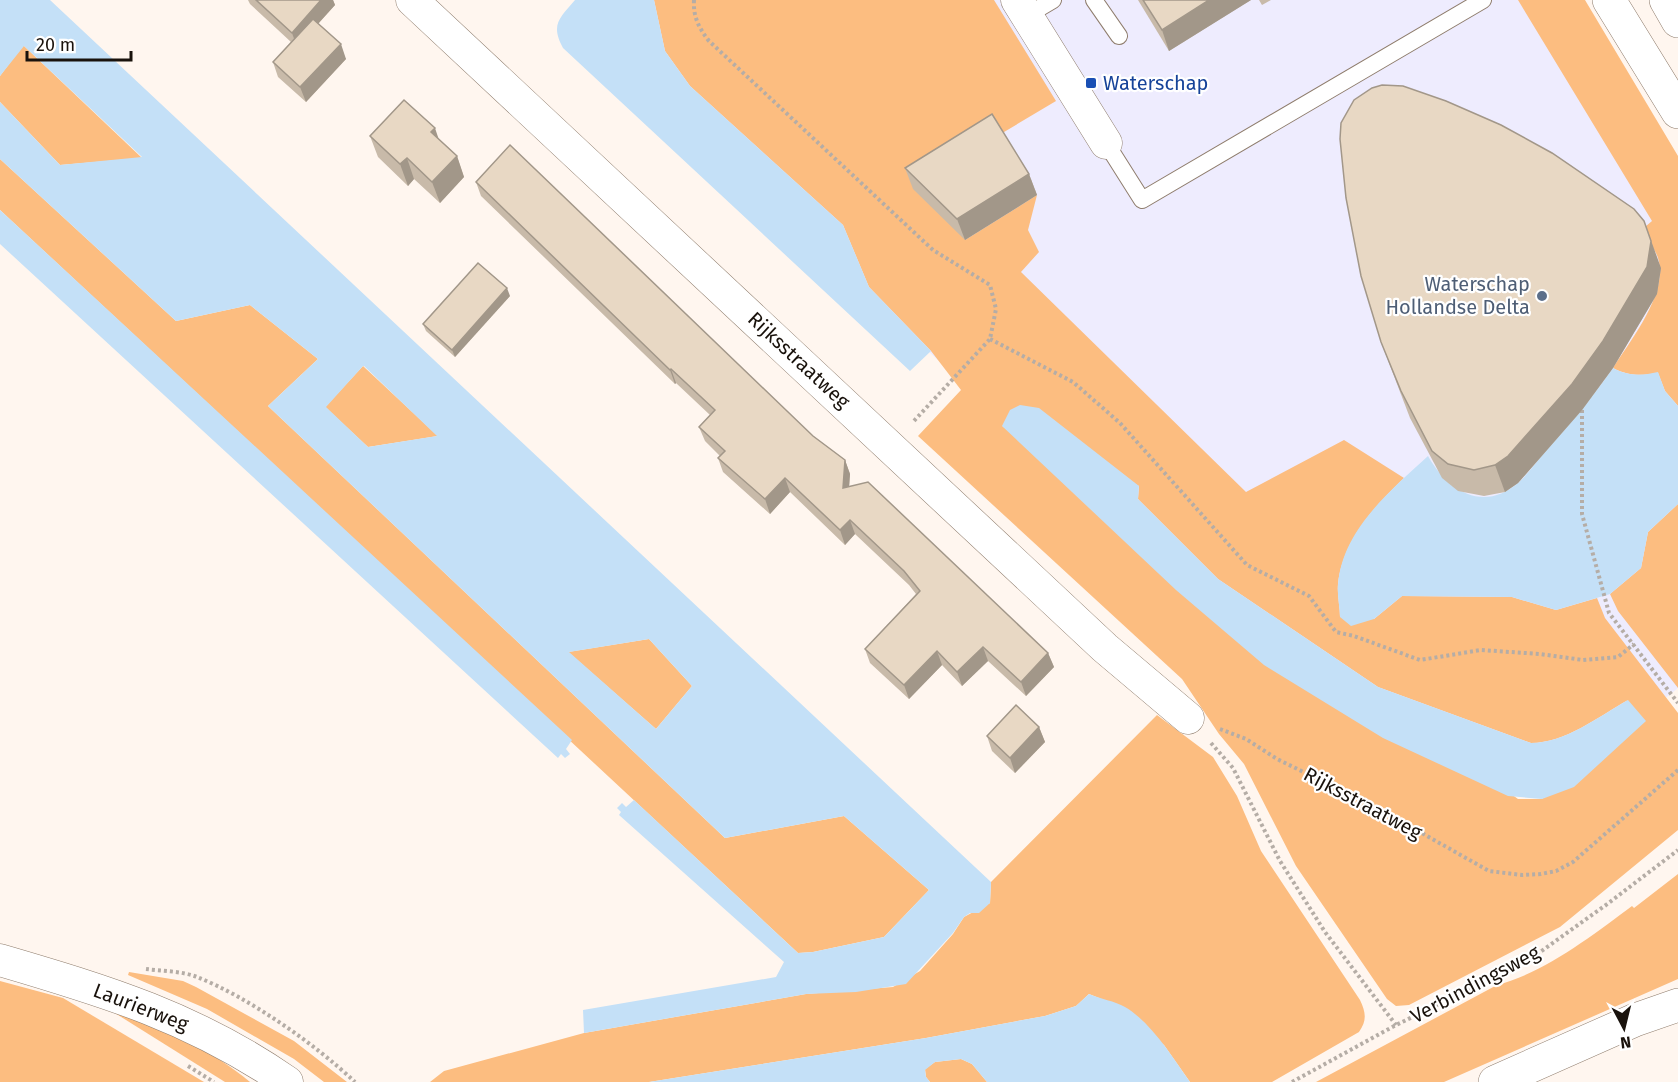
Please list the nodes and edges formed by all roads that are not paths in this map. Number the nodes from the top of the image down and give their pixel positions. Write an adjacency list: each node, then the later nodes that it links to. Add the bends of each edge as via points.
1 (412, 0): 12 (street, Rijksstraatweg, via 1105,648)
2 (1053, 0): 7 (lane)
3 (1094, 0): 9 (lane)
4 (1483, 0): 11 (lane, via 1142,200)
5 (1609, 0): 10 (street)
6 (1666, 0): 8 (street)
7 (1022, 8): 11 (street)
8 (1678, 21)
9 (1119, 36)
10 (1678, 112)
11 (1106, 143)
12 (1188, 718)
13 (0, 960): 15 (street, Laurierweg, via 147,1006 223,1041)
14 (1678, 1005): 16 (street)
15 (280, 1079)
16 (1495, 1082)

